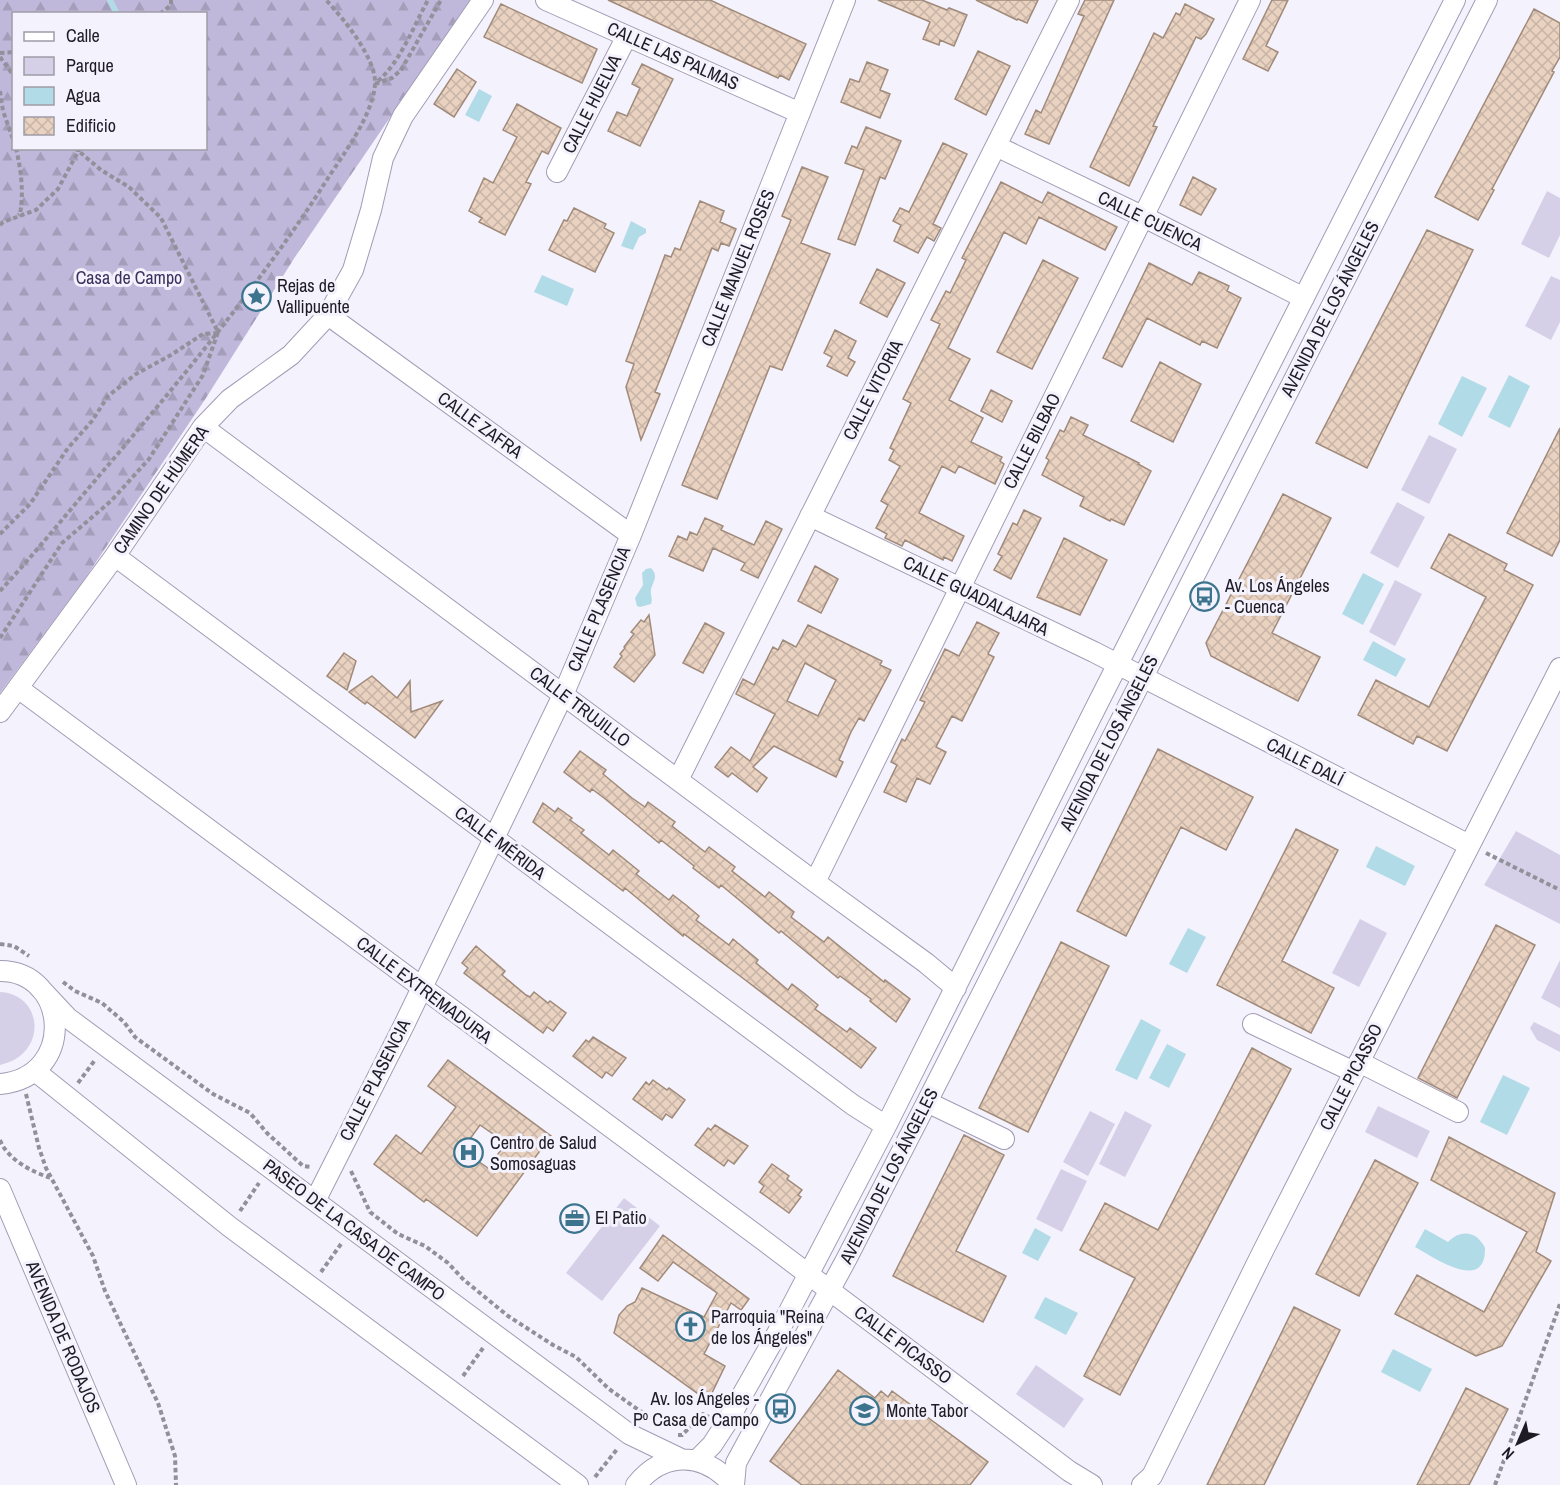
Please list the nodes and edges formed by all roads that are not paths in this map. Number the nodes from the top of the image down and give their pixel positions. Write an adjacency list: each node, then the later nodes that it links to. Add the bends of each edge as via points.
1 (483, 0): 14 (street, CAMINO DE HÚMERA, via 403,116 383,158 352,270)
2 (546, 0): 8 (street, CALLE LAS PALMAS)
3 (845, 0): 9 (street, CALLE MANUEL ROSES)
4 (1069, 0): 10 (street, CALLE VITORIA)
5 (1250, 0): 12 (street, CALLE BILBAO)
6 (1455, 0): 13 (street, AVENIDA DE LOS ÁNGELES)
7 (1487, 0): 22 (street, AVENIDA DE LOS ÁNGELES)
8 (627, 36): 9 (street, CALLE LAS PALMAS); 11 (street, CALLE HUELVA)
9 (800, 113): 17 (street, CALLE MANUEL ROSES)
10 (996, 146): 12 (street, CALLE CUENCA); 16 (street, CALLE VITORIA)
11 (557, 172)
12 (1144, 217): 13 (street, CALLE CUENCA); 19 (street, CALLE BILBAO)
13 (1304, 298): 20 (street, AVENIDA DE LOS ÁNGELES)
14 (328, 315): 15 (street, CAMINO DE HÚMERA, via 291,355 230,399); 17 (street, CALLE ZAFRA)
15 (203, 427): 18 (street, CAMINO DE HÚMERA); 24 (street, CALLE TRUJILLO)
16 (810, 516): 19 (street, CALLE GUADALAJARA); 26 (street, CALLE VITORIA)
17 (631, 535): 24 (street, CALLE PLASENCIA)
18 (116, 556): 23 (street, CAMINO DE HÚMERA); 27 (street, CALLE MÉRIDA)
19 (959, 588): 20 (street, CALLE GUADALAJARA); 29 (street, CALLE BILBAO)
20 (1118, 665): 22 (street, CALLE GUADALAJARA); 33 (street, AVENIDA DE LOS ÁNGELES)
21 (1560, 668): 28 (street, CALLE PICASSO)
22 (1142, 677): 28 (street, CALLE DALÍ); 37 (street, AVENIDA DE LOS ÁNGELES)
23 (18, 688): 25 (street, CAMINO DE HÚMERA); 32 (street, CALLE EXTREMADURA)
24 (563, 695): 26 (street, CALLE TRUJILLO); 27 (street, CALLE PLASENCIA)
25 (0, 712)
26 (678, 780): 29 (street, CALLE TRUJILLO)
27 (493, 838): 32 (street, CALLE PLASENCIA); 39 (street, CALLE MÉRIDA)
28 (1469, 845): 35 (street, CALLE PICASSO)
29 (815, 882): 33 (street, CALLE TRUJILLO)
30 (0, 971): 31 (street, via 21,975)
31 (38, 986): 36 (street, via 55,1020 55,1039 48,1057); 42 (street, PASEO DE LA CASA DE CAMPO, via 68,1018)
32 (421, 988): 42 (street, CALLE PLASENCIA); 43 (street, CALLE EXTREMADURA)
33 (956, 988): 39 (street, AVENIDA DE LOS ÁNGELES)
34 (1253, 1023): 35 (street)
35 (1357, 1067): 38 (street); 51 (street, CALLE PICASSO, via 1152,1476)
36 (14, 1082): 47 (street, via 230,1227)
37 (927, 1102): 40 (street); 44 (street, AVENIDA DE LOS ÁNGELES)
38 (1458, 1113)
39 (886, 1126): 43 (street, AVENIDA DE LOS ÁNGELES)
40 (1004, 1139)
41 (0, 1189): 46 (street, AVENIDA DE RODAJOS)
42 (315, 1201): 45 (street, PASEO DE LA CASA DE CAMPO, via 628,1434)
43 (808, 1275): 44 (street, CALLE EXTREMADURA); 45 (street, AVENIDA DE LOS ÁNGELES, via 727,1422 712,1445)
44 (829, 1291): 49 (street, AVENIDA DE LOS ÁNGELES, via 736,1463); 50 (street, CALLE PICASSO)
45 (689, 1460): 48 (street, via 662,1463); 49 (street, PASEO DE LA CASA DE CAMPO, via 711,1466)
46 (126, 1485)
47 (578, 1485)
48 (636, 1485)
49 (734, 1485)
50 (1092, 1485)
51 (1142, 1485)

